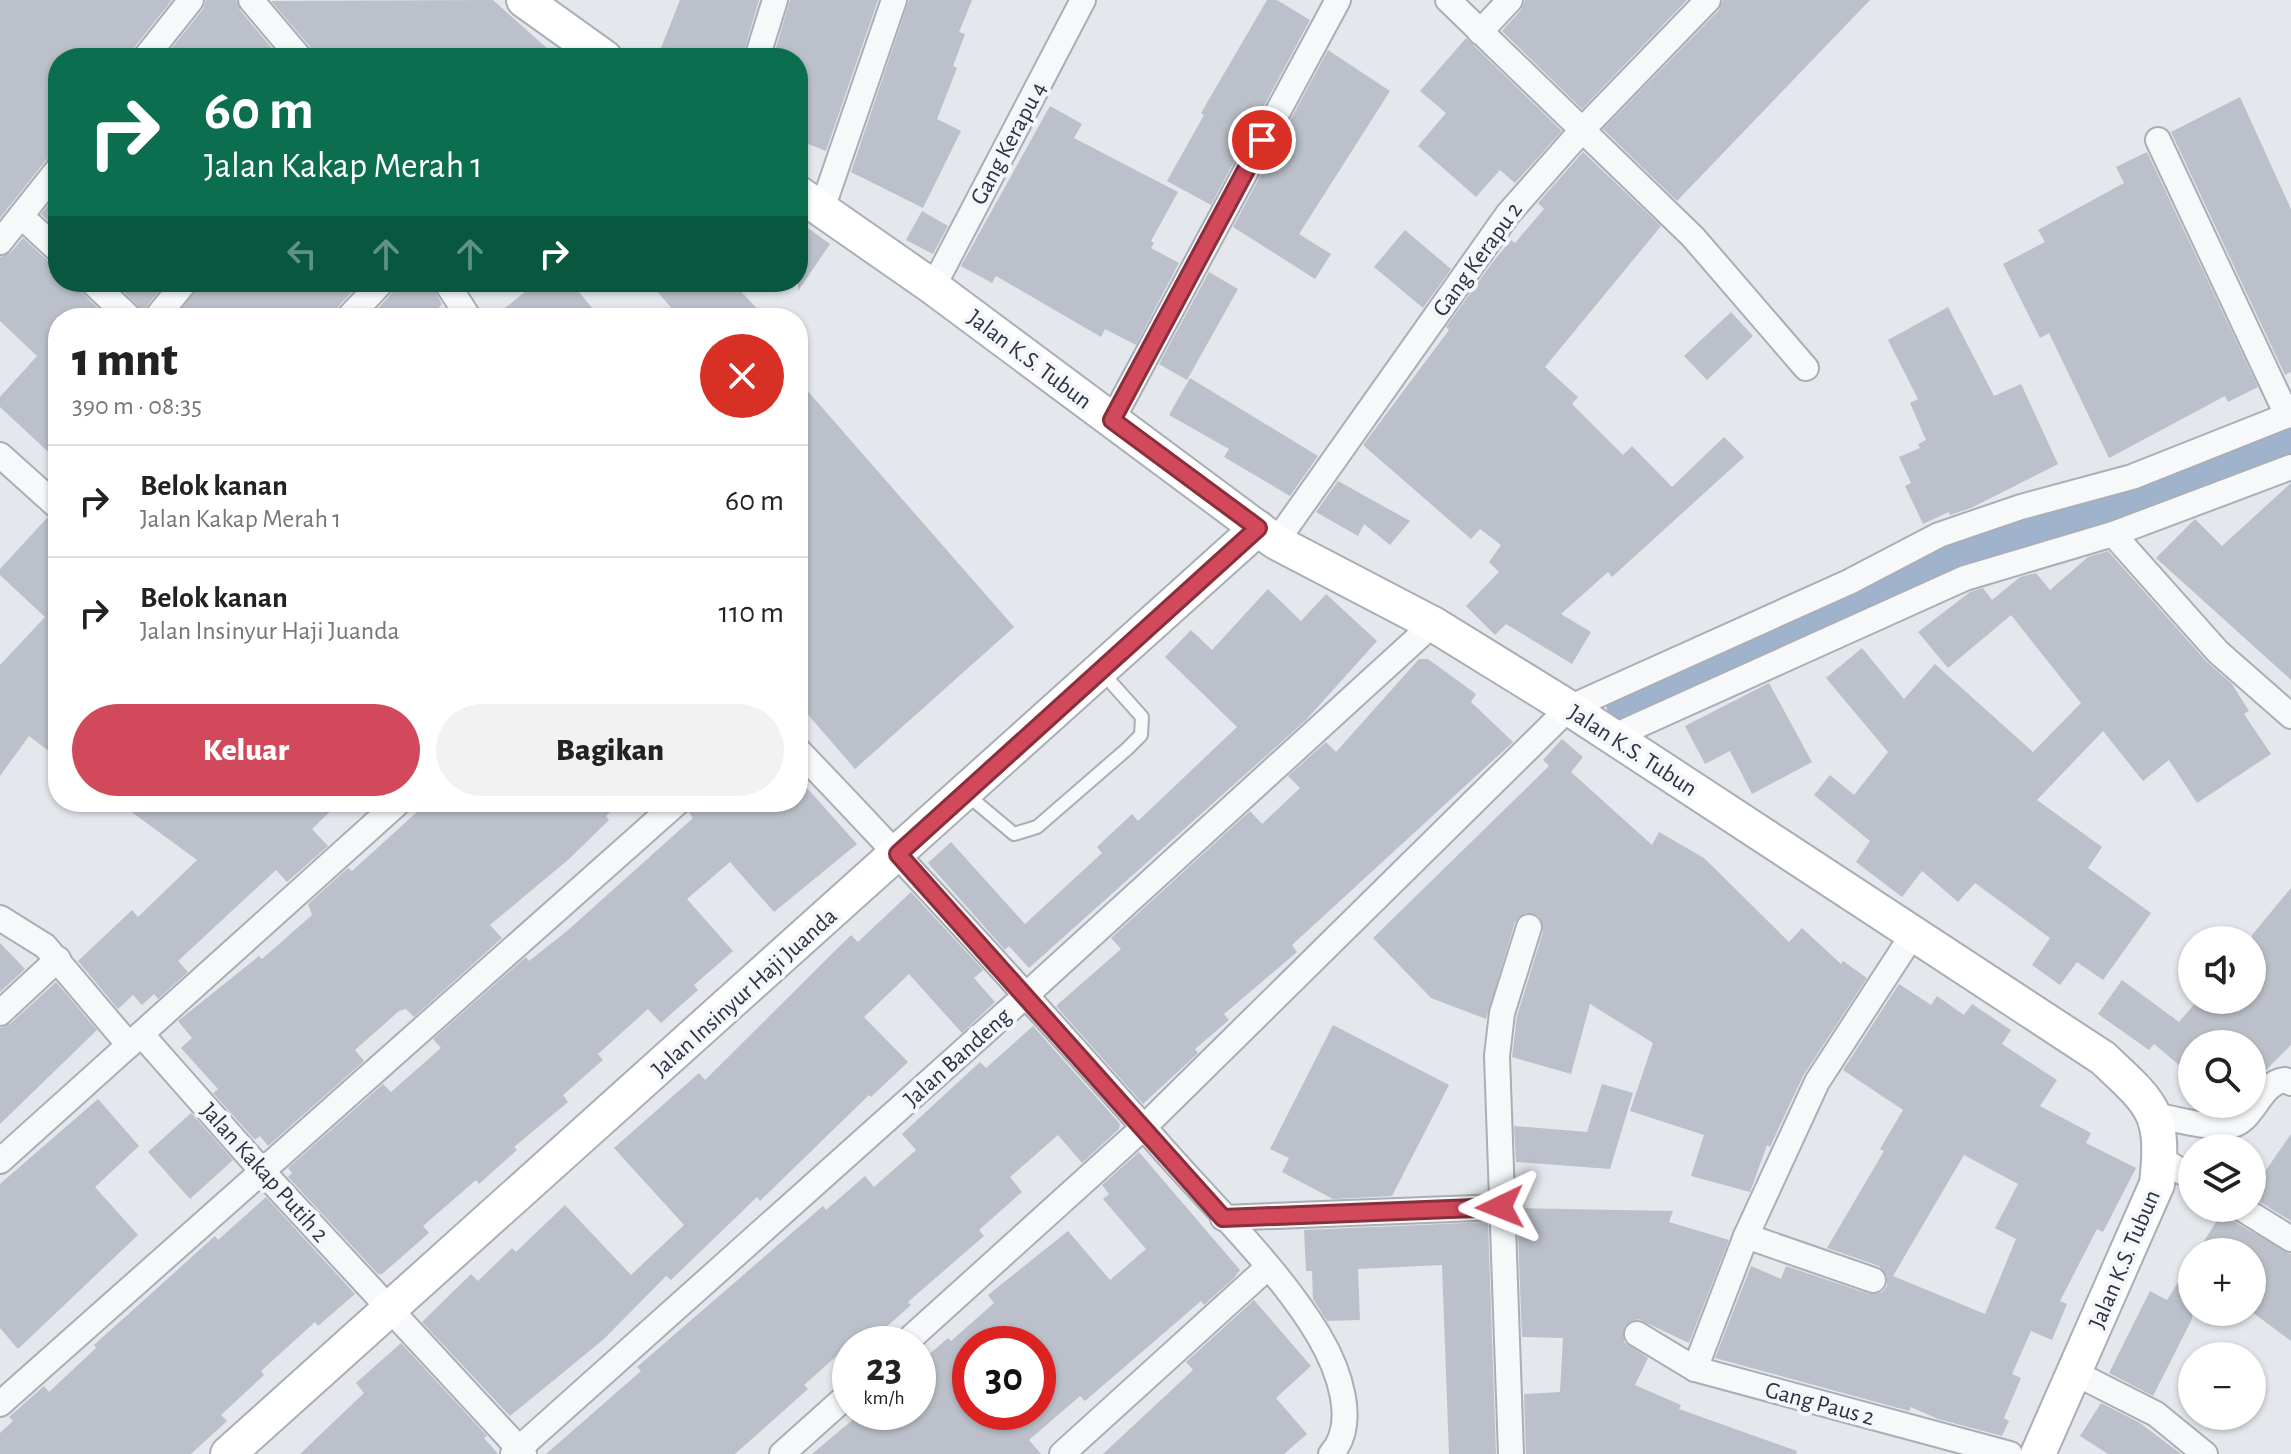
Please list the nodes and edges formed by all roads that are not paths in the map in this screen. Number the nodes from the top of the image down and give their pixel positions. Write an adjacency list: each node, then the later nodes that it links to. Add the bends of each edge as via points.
1 (191, 0): 12 (street)
2 (251, 0): 13 (street)
3 (525, 0): 14 (street)
4 (775, 0): 15 (street)
5 (894, 0): 19 (street)
6 (1083, 0): 23 (street, Gang Kerapu 4)
7 (1338, 0): 32 (street)
8 (1448, 0): 11 (street)
9 (1510, 0): 11 (street)
10 (1708, 0): 16 (street, Gang Kerapu 2)
11 (1480, 32): 16 (street)
12 (153, 48)
13 (292, 48)
14 (591, 48)
15 (760, 48)
16 (1583, 129): 30 (street, via 1693,237); 37 (street, Gang Kerapu 2, via 1508,214)
17 (2158, 140): 31 (street)
18 (48, 182): 20 (street)
19 (810, 201): 23 (street, Jalan K.S. Tubun)
20 (21, 216): 21 (street); 22 (street)
21 (48, 241)
22 (0, 242)
23 (933, 287): 32 (street, Jalan K.S. Tubun)
24 (103, 292): 27 (street)
25 (177, 292): 28 (street)
26 (373, 292): 29 (street)
27 (119, 308)
28 (164, 308)
29 (357, 308)
30 (1806, 368)
31 (2289, 415): 40 (street, via 2132,477 1939,535 1849,582)
32 (1112, 420): 37 (street, Jalan K.S. Tubun)
33 (0, 455): 35 (street)
34 (2291, 467): 36 (street)
35 (48, 498)
36 (2113, 534): 41 (street, via 2218,652); 42 (street, via 1965,578)
37 (1267, 535): 38 (street, Jalan K.S. Tubun); 39 (street, Jalan Insinyur Haji Juanda)
38 (1433, 624): 40 (street, Jalan K.S. Tubun); 52 (street, Jalan Bandeng)
39 (1100, 670): 44 (street, Jalan Insinyur Haji Juanda); 44 (lane, via 1142,717 1141,735 1127,749 1022,835)
40 (1569, 708): 42 (street, Jalan K.S. Tubun); 57 (street)
41 (2291, 716)
42 (1612, 737): 50 (street, Jalan K.S. Tubun)
43 (808, 760): 47 (street)
44 (965, 793): 47 (street, Jalan Insinyur Haji Juanda)
45 (380, 812): 54 (street)
46 (667, 812): 61 (street)
47 (898, 854): 52 (street); 69 (street, Jalan Insinyur Haji Juanda)
48 (0, 918): 51 (street, Jalan Kakap Putih 2)
49 (1529, 927): 62 (street, via 1498,1033)
50 (1913, 934): 56 (street, Jalan K.S. Tubun, via 2103,1058); 65 (street, via 1817,1082)
51 (58, 959): 53 (street); 54 (street, Jalan Kakap Putih 2)
52 (1025, 996): 57 (street); 76 (street, Jalan Bandeng)
53 (0, 1013)
54 (135, 1040): 59 (street); 61 (street, Jalan Kakap Putih 2)
55 (2291, 1083): 56 (street, via 2271,1085 2247,1115 2227,1126)
56 (2157, 1116): 58 (street, Jalan K.S. Tubun)
57 (1144, 1127): 63 (street); 70 (street)
58 (2160, 1158): 60 (street); 73 (street, Jalan K.S. Tubun, via 2157,1184)
59 (0, 1161)
60 (2178, 1169)
61 (263, 1172): 69 (street, Jalan Kakap Putih 2); 74 (street)
62 (1500, 1207): 63 (street); 81 (street)
63 (1223, 1218): 67 (street)
64 (2264, 1222): 66 (street)
65 (1746, 1236): 68 (street); 72 (street)
66 (2291, 1239)
67 (1267, 1268): 79 (street); 80 (street, via 1329,1358 1347,1418)
68 (1873, 1280)
69 (390, 1308): 76 (street, Jalan Kakap Putih 2); 77 (street, Jalan Insinyur Haji Juanda)
70 (924, 1326)
71 (1637, 1334): 72 (street, Gang Paus 2)
72 (1695, 1369): 82 (street, Gang Paus 2)
73 (2075, 1373): 83 (street, Jalan K.S. Tubun); 84 (street, via 2156,1414)
74 (0, 1404)
75 (832, 1409): 78 (street)
76 (519, 1452)
77 (228, 1454)
78 (782, 1454)
79 (1062, 1454)
80 (1331, 1454)
81 (1511, 1454)
82 (2010, 1454)
83 (2038, 1454)
84 (2205, 1454)

